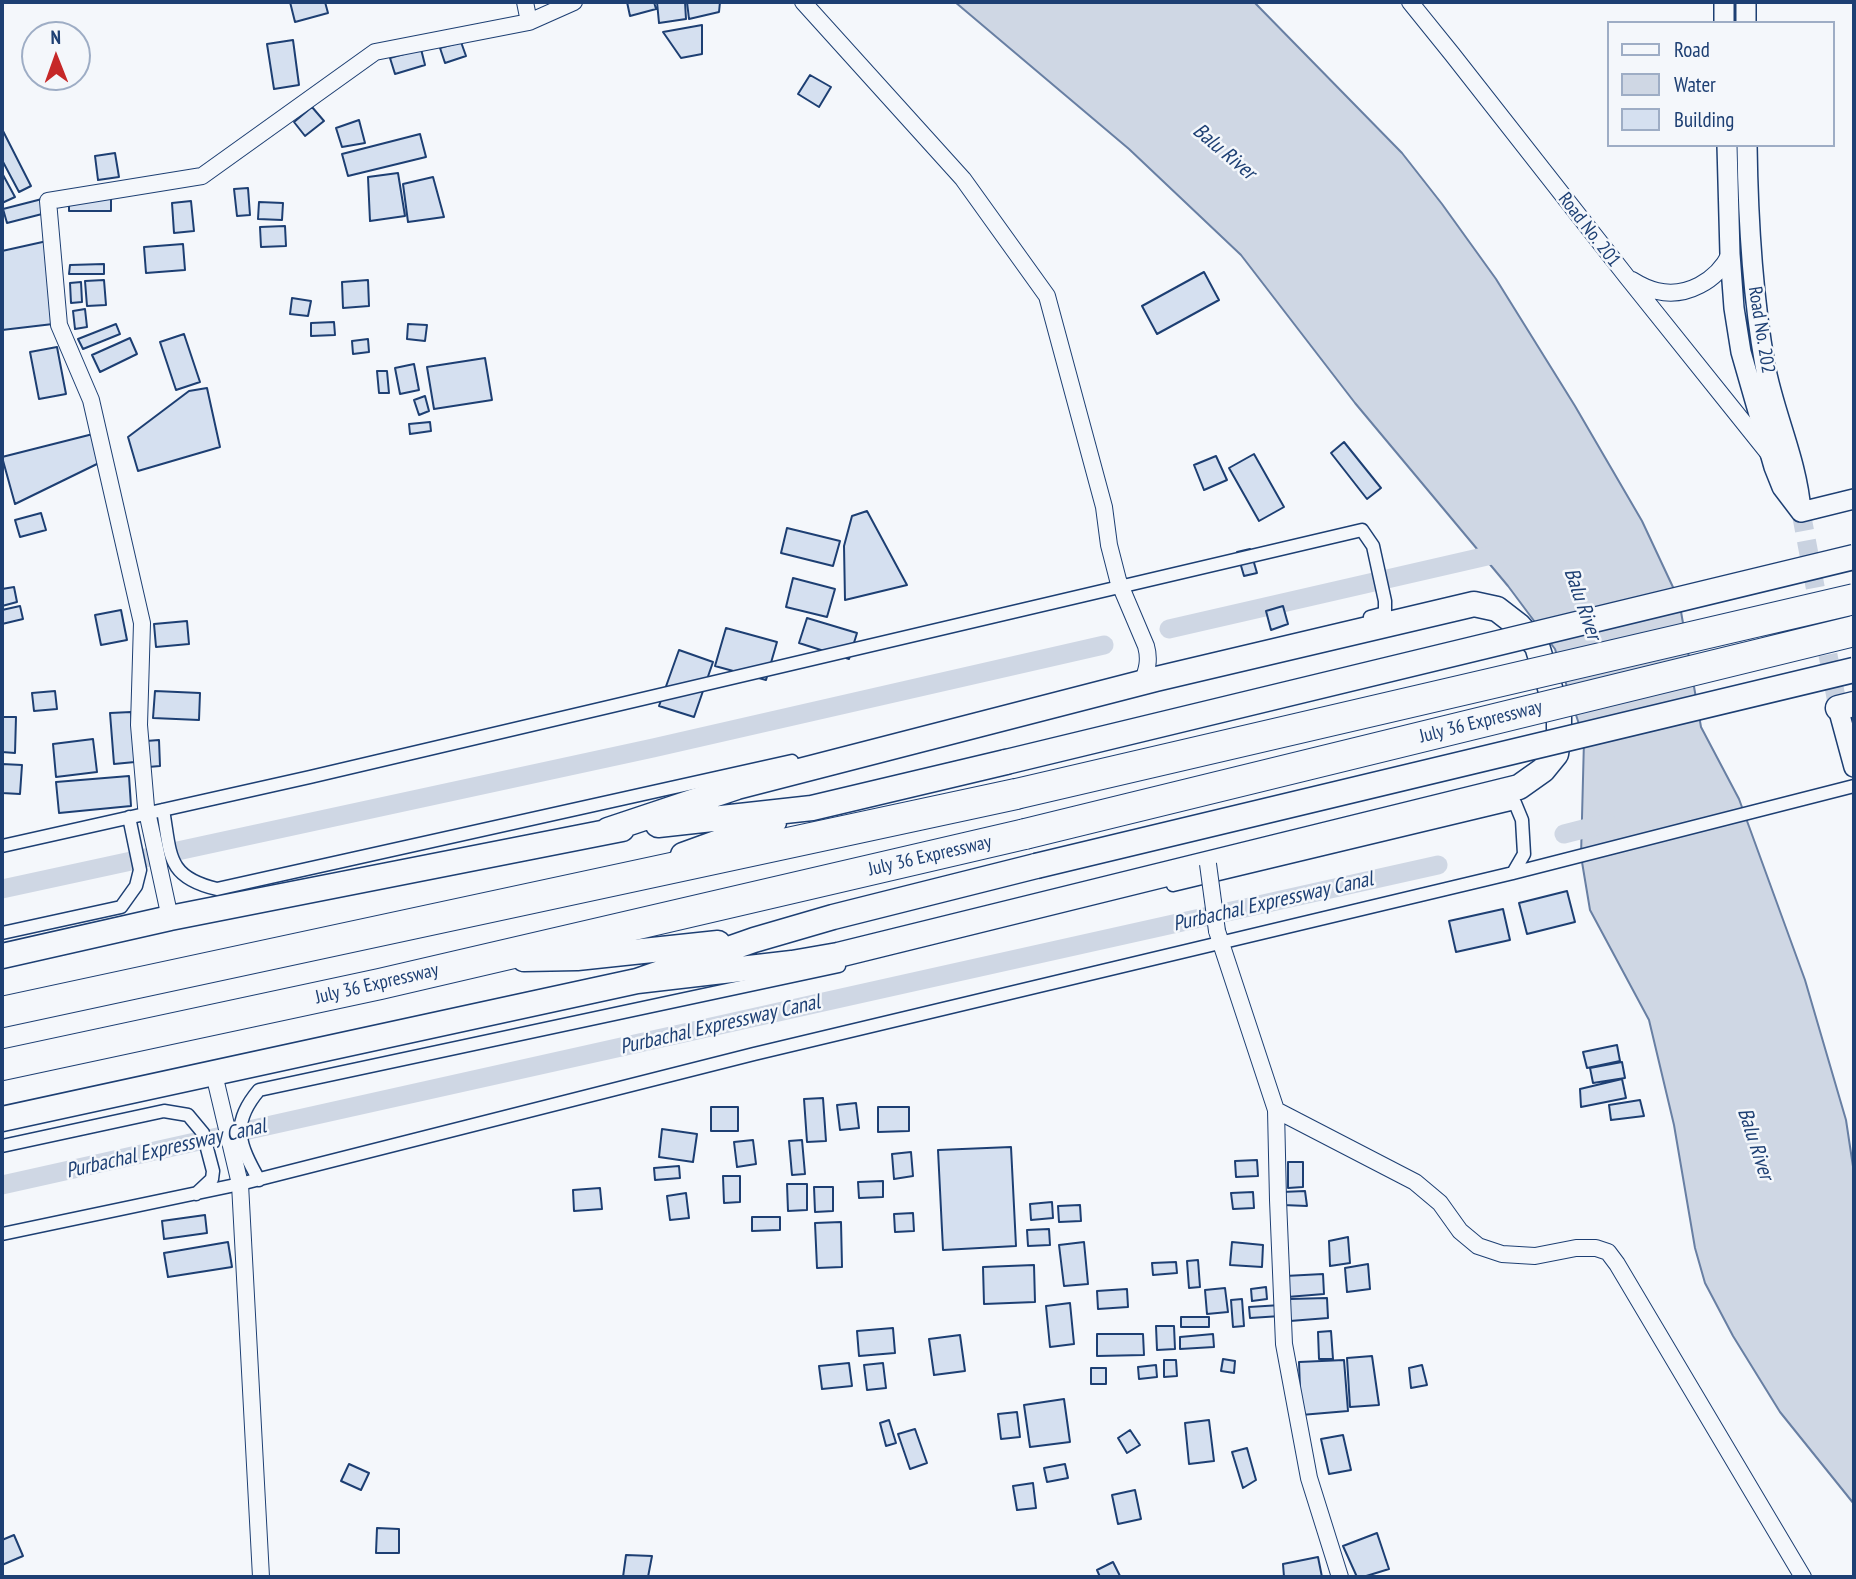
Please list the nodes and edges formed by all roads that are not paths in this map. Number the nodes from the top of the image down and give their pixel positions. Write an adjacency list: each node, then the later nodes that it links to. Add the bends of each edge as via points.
1 (525, 2): 9 (street)
2 (574, 2): 9 (street)
3 (803, 2): 19 (street, via 963,179 1047,296)
4 (1410, 2): 14 (street, Road No. 201)
5 (1724, 2): 7 (street)
6 (1746, 2): 8 (street)
7 (1724, 21)
8 (1746, 21)
9 (529, 22): 28 (street, via 375,52 202,176 48,201 59,325 92,400 142,623 139,725)
10 (1727, 147): 12 (street)
11 (1748, 147): 13 (street, Road No. 202)
12 (1730, 254): 13 (street); 14 (street, via 1716,275 1689,290 1658,292); 15 (street, Road No. 201, via 1741,352)
13 (1750, 255): 17 (street, Road No. 202, via 1765,367 1799,488)
14 (1627, 277): 15 (street, Road No. 201)
15 (1770, 456): 17 (street, Road No. 201, via 1782,487)
16 (1854, 499): 17 (street)
17 (1801, 512)
18 (1854, 557): 27 (main road, bridge)
19 (1121, 587): 23 (street, via 1149,656); 23 (street, via 1363,530 1373,546 1385,614); 28 (street)
20 (1854, 599): 34 (highway, July 36 Expressway, bridge, via 1016,794)
21 (1854, 631): 40 (highway, July 36 Expressway, bridge, via 1025,834)
22 (1854, 670): 38 (main road, bridge, via 1036,866)
23 (1144, 678): 28 (street, via 217,889 182,876); 30 (main road, via 737,787); 32 (main road, via 1474,604 1497,609 1537,646 1559,717 1559,735 1556,754 1519,787)
24 (1846, 706): 25 (street)
25 (1854, 767)
26 (1854, 786): 33 (street)
27 (812, 808): 30 (main road); 34 (main road)
28 (153, 814): 29 (street); 35 (street)
29 (130, 817): 31 (street); 36 (street, via 140,870 136,886 121,906)
30 (608, 830): 35 (main road)
31 (2, 846)
32 (1209, 870): 33 (street, via 1515,803 1522,820 1524,854); 37 (street, bridge); 41 (main road, via 792,963); 49 (street, via 831,968 260,1090 240,1122 244,1153)
33 (1516, 872): 37 (street)
34 (620, 879): 42 (highway, July 36 Expressway)
35 (170, 918): 39 (main road)
36 (2, 933)
37 (1218, 937): 45 (street); 49 (street)
38 (754, 940): 40 (main road, via 577,958); 41 (main road)
39 (2, 956)
40 (479, 960): 43 (highway, July 36 Expressway)
41 (637, 981): 44 (main road)
42 (2, 1012)
43 (2, 1065)
44 (216, 1085): 46 (main road); 48 (street)
45 (1276, 1110): 53 (street, via 1284,1344 1309,1478); 54 (street, via 1415,1182 1478,1246 1502,1254 1535,1256 1576,1248 1608,1252)
46 (2, 1119)
47 (2, 1146): 50 (street, via 164,1111 188,1115 203,1133 213,1171 212,1179)
48 (239, 1177): 49 (street); 50 (street); 52 (street)
49 (259, 1180)
50 (195, 1194): 51 (street)
51 (2, 1234)
52 (261, 1577)
53 (1340, 1577)
54 (1803, 1577)

